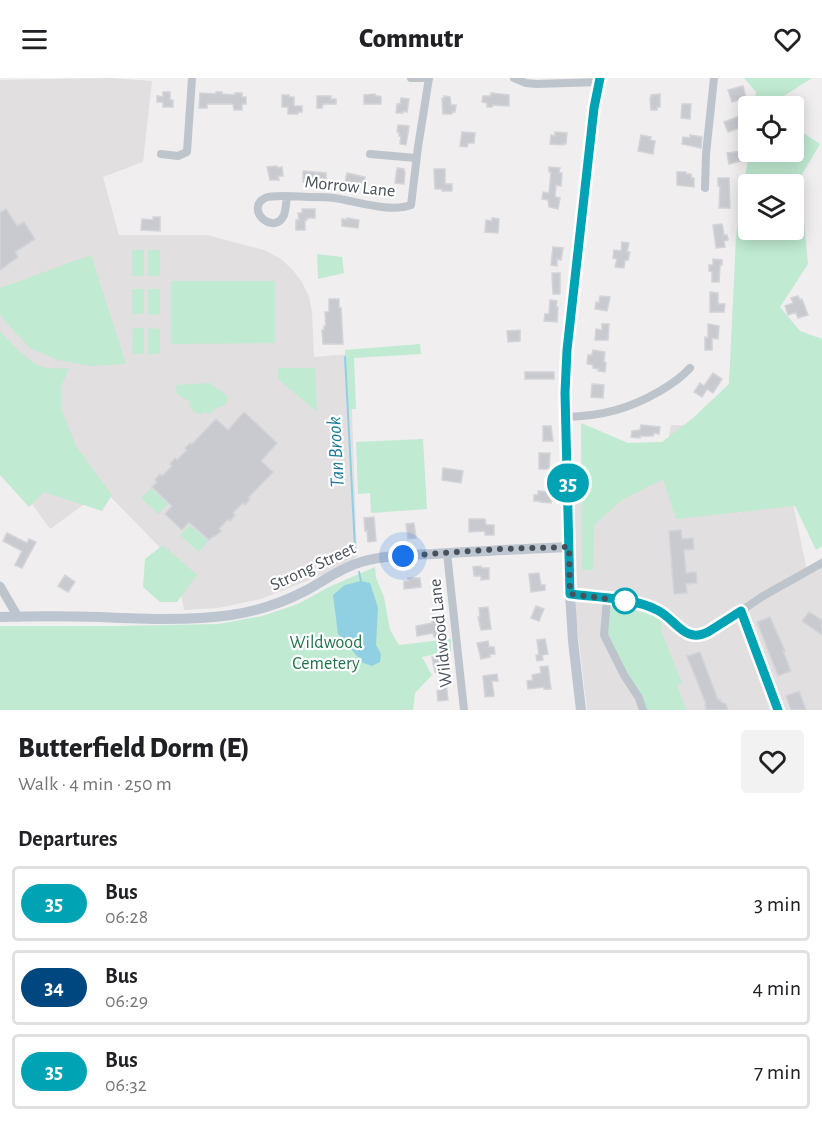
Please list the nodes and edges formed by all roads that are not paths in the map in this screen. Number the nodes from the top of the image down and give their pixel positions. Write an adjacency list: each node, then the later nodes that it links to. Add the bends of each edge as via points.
1 (192, 78): 7 (street, via 187,152 178,156)
2 (411, 78): 3 (street)
3 (429, 78): 9 (street)
4 (514, 78): 6 (street, via 536,84)
5 (714, 78): 10 (street)
6 (600, 80): 13 (main road, via 568,341)
7 (161, 153)
8 (370, 154): 9 (street)
9 (416, 158): 11 (street, Morrow Lane, via 411,205 405,207)
10 (705, 188)
11 (287, 197)
12 (690, 368): 13 (street, via 671,385 635,405 602,414)
13 (566, 417): 14 (main road)
14 (569, 547): 15 (main road, Strong Street); 18 (main road)
15 (447, 553): 22 (main road, Strong Street, via 362,562 284,600 225,615 165,619); 23 (street, Wildwood Lane)
16 (822, 563): 20 (street)
17 (0, 586): 22 (street)
18 (570, 594): 19 (street); 24 (main road)
19 (607, 599): 20 (street, via 656,609 692,636 708,632); 25 (street, via 604,635)
20 (741, 611): 26 (street)
21 (0, 617): 22 (main road, Strong Street)
22 (18, 617)
23 (464, 710)
24 (581, 710)
25 (643, 710)
26 (778, 710)

